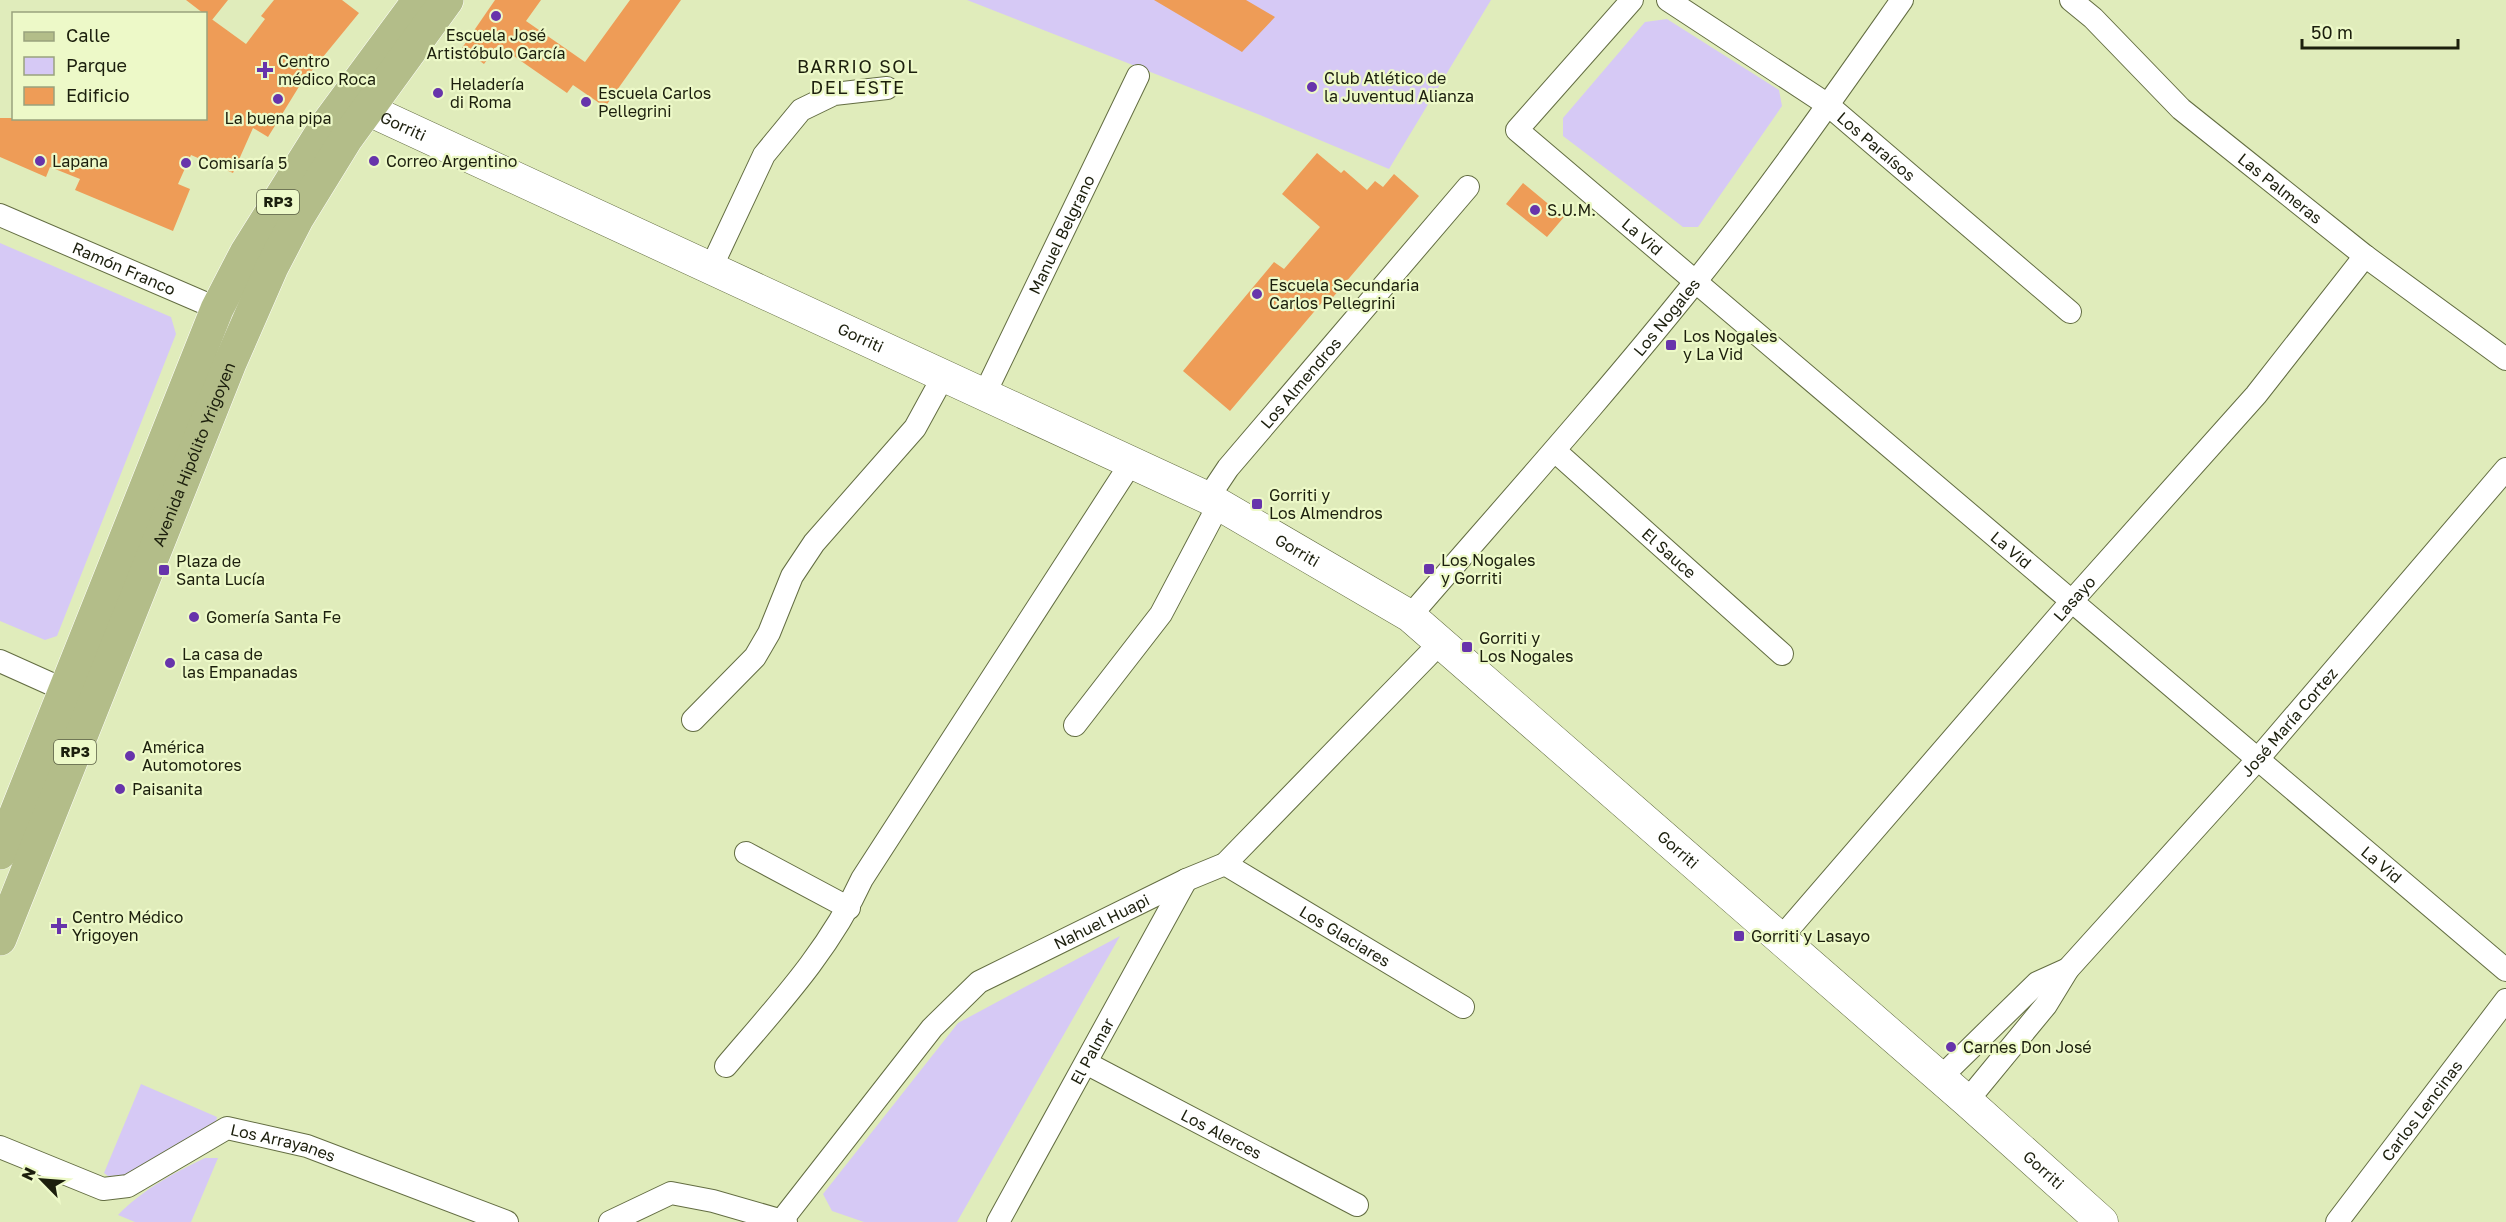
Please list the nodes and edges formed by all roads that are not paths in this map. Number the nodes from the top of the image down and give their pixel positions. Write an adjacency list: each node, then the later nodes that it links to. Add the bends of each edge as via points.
1 (419, 0): 9 (main road, Avenida Hipólito Yrigoyen / RP3)
2 (447, 0): 9 (main road, Avenida Hipólito Yrigoyen / RP3)
3 (1632, 0): 15 (street, La Vid, via 1517,130)
4 (1668, 0): 10 (street, Los Paraísos)
5 (1902, 0): 10 (street, Los Nogales)
6 (2071, 0): 13 (street, Las Palmeras, via 2181,109)
7 (1138, 76): 21 (street, Manuel Belgrano)
8 (887, 88): 14 (street, via 834,94 801,110 764,155)
9 (358, 105): 14 (street, Gorriti); 16 (main road, Avenida Hipólito Yrigoyen / RP3, via 325,127 246,253); 18 (main road, Avenida Hipólito Yrigoyen / RP3, via 346,139 298,218)
10 (1828, 105): 15 (street, Los Nogales); 17 (street, Los Paraísos)
11 (1468, 187): 25 (street, Los Almendros, via 1228,468)
12 (0, 215): 16 (street, Ramón Franco)
13 (2365, 256): 19 (street, Las Palmeras); 26 (street, Lasayo, via 2256,394)
14 (711, 268): 20 (street, Gorriti)
15 (1696, 280): 22 (street, Los Nogales); 26 (street, La Vid)
16 (217, 309): 18 (street, Ramón Franco); 31 (main road, Avenida Hipólito Yrigoyen / RP3)
17 (2070, 312)
18 (249, 321): 32 (main road, Avenida Hipólito Yrigoyen / RP3)
19 (2506, 359)
20 (944, 375): 21 (street, Gorriti); 33 (street, via 915,428 814,543 792,576 755,657)
21 (985, 393): 23 (street, Gorriti)
22 (1555, 451): 27 (street, Los Nogales); 29 (street, El Sauce)
23 (1131, 462): 25 (street, Gorriti); 40 (street, via 862,879)
24 (2503, 479): 35 (street, José María Cortez)
25 (1214, 501): 27 (street, Gorriti); 34 (street, Los Almendros, via 1161,614)
26 (2071, 602): 35 (street, La Vid); 42 (street, Lasayo)
27 (1410, 616): 28 (street, Gorriti)
28 (1440, 643): 38 (street, Nahuel Huapi); 42 (street, Gorriti)
29 (1782, 654)
30 (0, 661): 31 (street)
31 (65, 690): 32 (street); 36 (main road, Avenida Hipólito Yrigoyen / RP3)
32 (95, 703): 41 (main road, Avenida Hipólito Yrigoyen / RP3)
33 (693, 720)
34 (1075, 725)
35 (2257, 760): 43 (street, José María Cortez); 44 (street, La Vid)
36 (0, 853)
37 (746, 853): 40 (street)
38 (1225, 864): 39 (street, Nahuel Huapi); 46 (street, Los Glaciares)
39 (1186, 880): 47 (street, El Palmar); 53 (street, Nahuel Huapi, via 979,982 932,1028)
40 (849, 908): 48 (street, via 809,970)
41 (0, 939)
42 (1780, 939): 49 (street, Gorriti)
43 (2068, 969): 49 (street, José María Cortez, via 2037,983); 50 (street, José María Cortez, via 2046,1005)
44 (2506, 970)
45 (2506, 1000): 58 (street, Carlos Lencinas)
46 (1463, 1007)
47 (1086, 1063): 52 (street, Los Alerces); 56 (street, El Palmar)
48 (726, 1066)
49 (1940, 1078): 50 (street, Gorriti)
50 (1966, 1101): 57 (street, Gorriti)
51 (0, 1147): 54 (street, Los Arrayanes, via 103,1189 128,1186 227,1128 307,1146)
52 (1357, 1205)
53 (784, 1221): 55 (street, via 671,1192)
54 (507, 1222)
55 (610, 1222)
56 (998, 1222)
57 (2102, 1222)
58 (2337, 1222)

